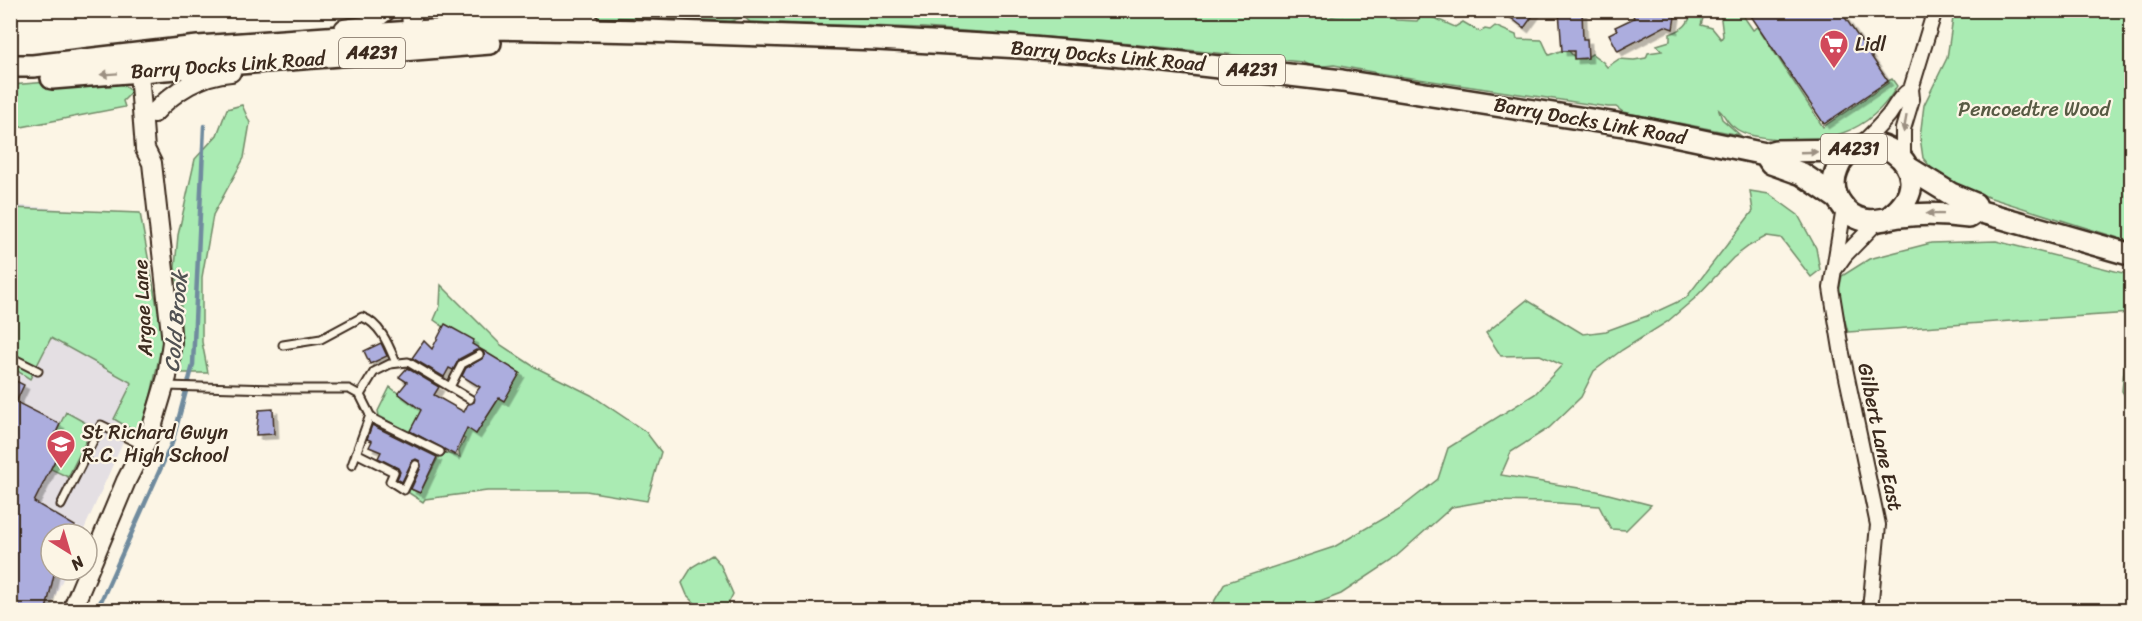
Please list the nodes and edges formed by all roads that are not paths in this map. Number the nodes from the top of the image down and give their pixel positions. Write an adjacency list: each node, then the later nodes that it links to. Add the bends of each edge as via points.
1 (387, 10): 8 (street, via 363,27 236,37)
2 (395, 10): 7 (street)
3 (411, 10): 7 (street)
4 (449, 10): 6 (street, via 682,23)
5 (1935, 10): 13 (street)
6 (733, 35): 7 (main road, Barry Docks Link Road / A4231, via 494,28); 16 (main road, Barry Docks Link Road / A4231, via 1020,47 1234,68 1585,118)
7 (405, 41): 8 (main road, Barry Docks Link Road / A4231); 9 (main road, Barry Docks Link Road / A4231)
8 (206, 47): 10 (main road, Barry Docks Link Road / A4231)
9 (330, 57): 10 (main road, Barry Docks Link Road / A4231); 14 (street, via 311,66 211,75 188,85)
10 (144, 62): 11 (main road, Barry Docks Link Road / A4231); 12 (main road, Barry Docks Link Road / A4231, one-way to 12); 14 (street, Argae Lane); 18 (street, Argae Lane, via 145,149)
11 (10, 66)
12 (10, 81)
13 (1911, 89): 15 (street); 17 (street, one-way to 17, via 1903,129)
14 (154, 113): 18 (street, Argae Lane)
15 (1855, 149): 16 (main road, Barry Docks Link Road / A4231, one-way to 15); 17 (main road, A4231, via 1881,145 1893,150); 19 (main road, A4231, via 1846,154 1835,176)
16 (1765, 154): 19 (main road, Barry Docks Link Road / A4231, via 1771,163 1802,174)
17 (1905, 163): 20 (main road, A4231, via 1951,195 1975,204); 21 (main road, A4231, via 1911,184 1908,197 1901,208)
18 (152, 164): 29 (street, Argae Lane, via 172,342)
19 (1840, 203): 21 (main road, A4231, via 1852,216); 23 (street, Gilbert Lane East)
20 (1978, 211): 21 (main road, A4231, one-way to 21, via 1970,217 1933,214); 22 (main road, A4231)
21 (1884, 219): 23 (street, via 1845,255)
22 (2132, 255)
23 (1833, 273): 41 (street, Gilbert Lane East, via 1831,288 1840,349 1878,525)
24 (283, 345): 27 (lane, via 321,339 362,317 373,321)
25 (479, 355): 30 (lane, via 462,364)
26 (10, 357): 28 (lane)
27 (396, 363): 30 (lane, via 408,362); 31 (lane, via 374,372)
28 (38, 371)
29 (170, 386): 31 (lane, via 349,389); 34 (street, Argae Lane)
30 (450, 387): 32 (lane)
31 (360, 395): 33 (lane)
32 (470, 399)
33 (370, 415): 35 (lane); 36 (lane)
34 (144, 446): 39 (lane, via 101,425); 40 (street, Argae Lane)
35 (440, 452)
36 (356, 453): 37 (lane); 38 (lane, via 394,472 390,480 404,490)
37 (352, 465)
38 (416, 465)
39 (60, 505)
40 (72, 610)
41 (1870, 610)

